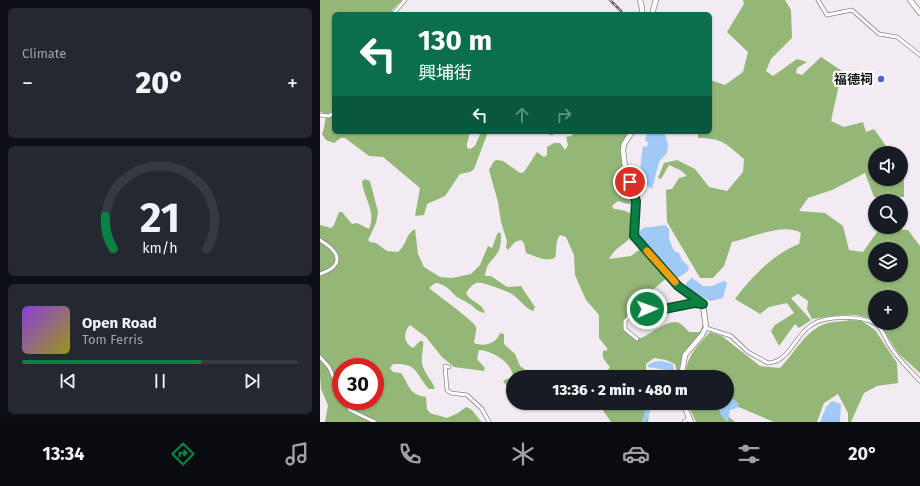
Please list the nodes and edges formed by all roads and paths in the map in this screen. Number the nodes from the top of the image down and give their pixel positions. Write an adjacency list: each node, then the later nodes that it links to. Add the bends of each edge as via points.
1 (405, 0): 6 (street)
2 (640, 0): 7 (street)
3 (656, 0): 8 (street)
4 (818, 0): 10 (street, via 827,15 852,10 879,34 897,37)
5 (910, 0): 9 (street)
6 (395, 12)
7 (642, 12)
8 (653, 12)
9 (920, 13)
10 (920, 55)
11 (332, 114): 12 (street)
12 (320, 116)
13 (631, 134): 16 (street, via 623,150 625,167 636,201 634,236 678,286)
14 (320, 240): 15 (street, via 332,247 337,257 333,269)
15 (320, 274)
16 (703, 304): 17 (street); 18 (street, via 694,303 659,310 651,307 631,315 625,321 625,330)
17 (706, 328): 21 (street, via 685,355); 23 (street, via 725,333 762,361 772,363 791,350 806,329 815,323 857,317 879,327 890,347)
18 (637, 339)
19 (320, 357): 22 (street)
20 (449, 367): 28 (street, via 445,366 447,390 468,395 482,409)
21 (682, 370)
22 (332, 374)
23 (920, 381)
24 (350, 410): 27 (street)
25 (686, 410): 26 (street)
26 (690, 420): 29 (street)
27 (375, 422)
28 (489, 422)
29 (684, 422)

